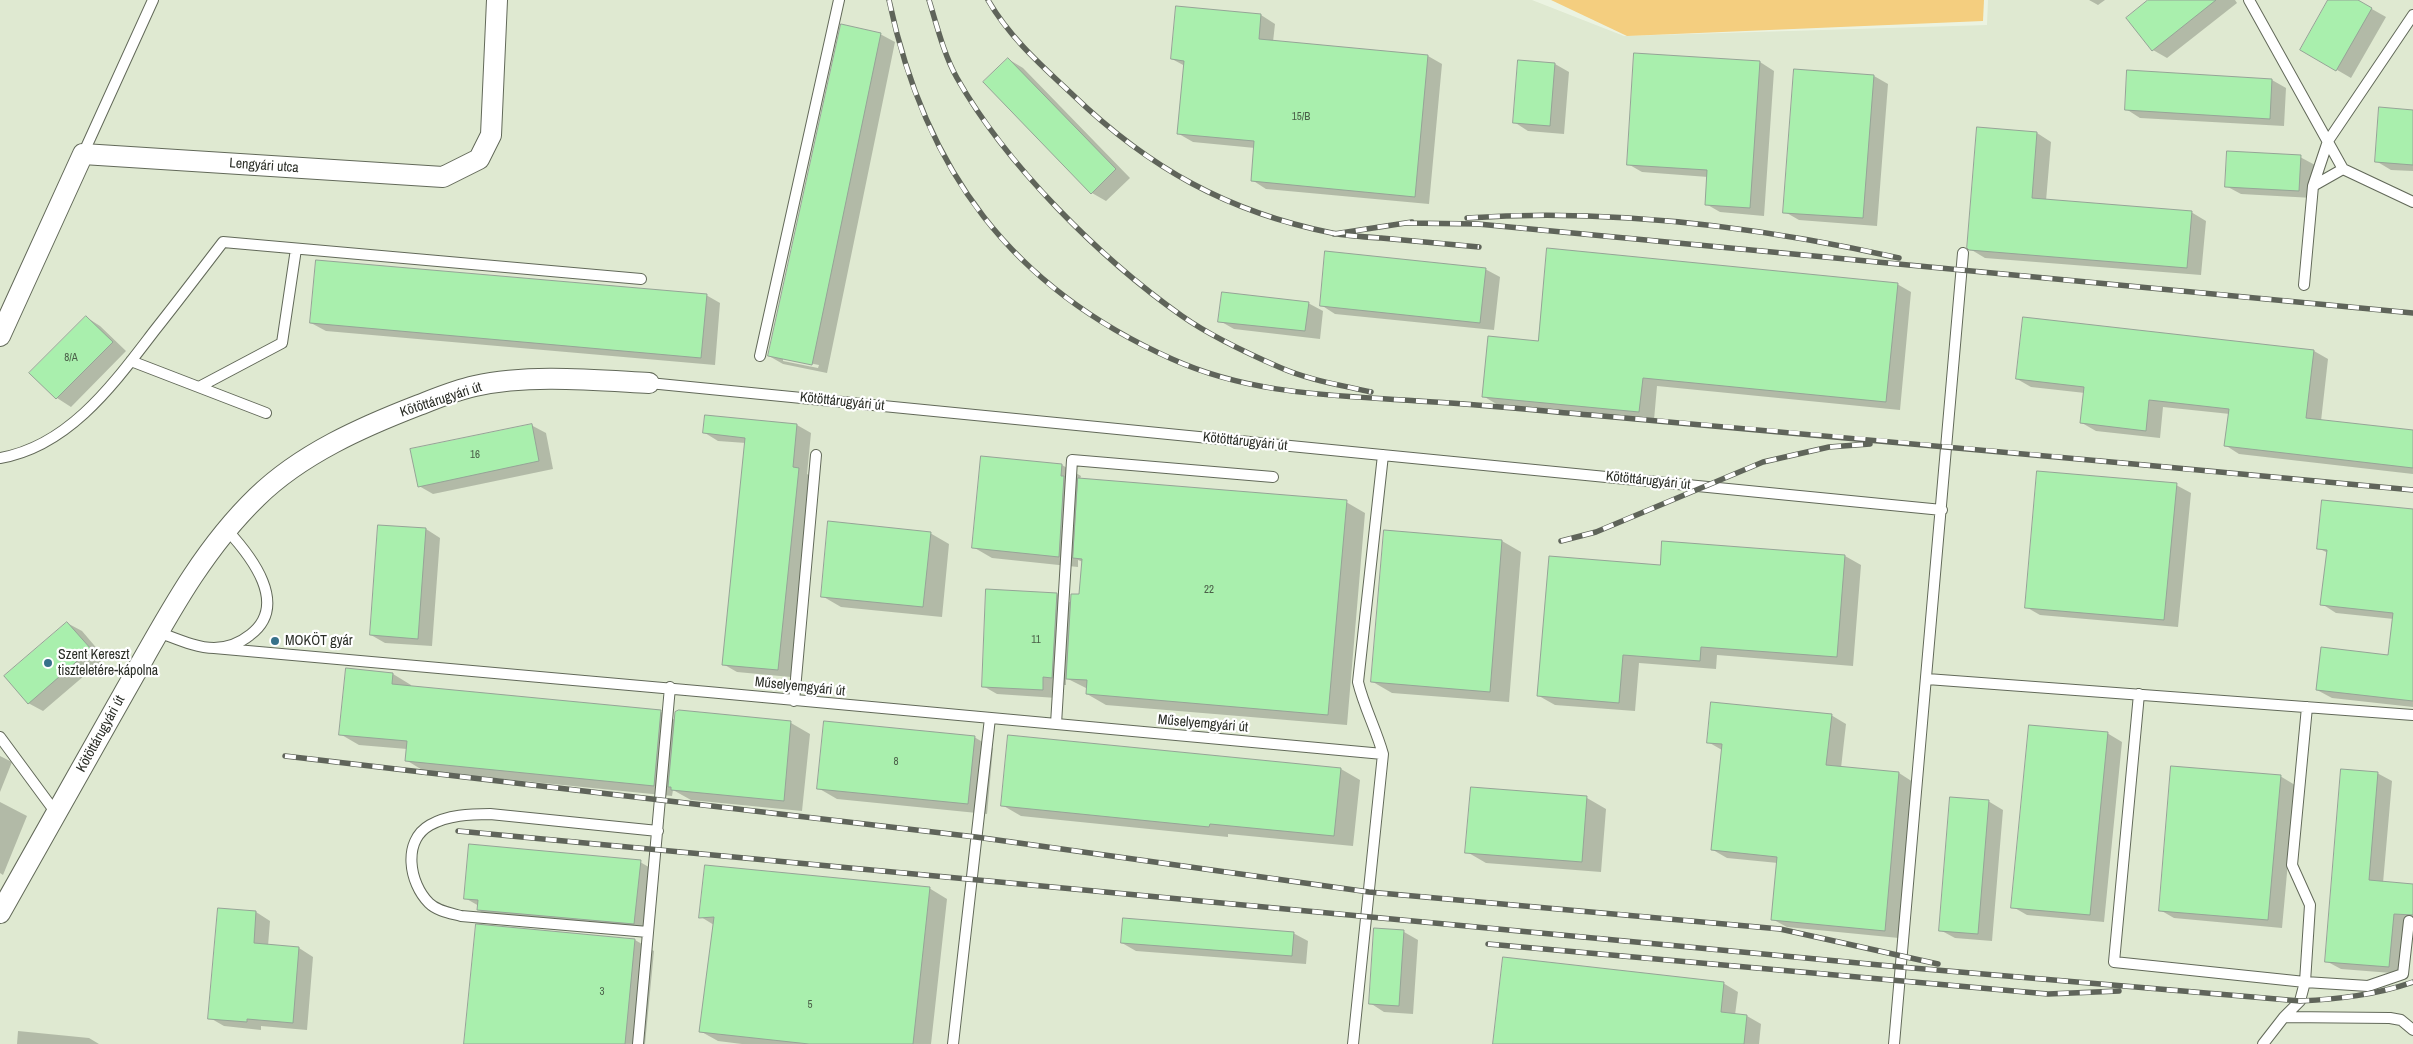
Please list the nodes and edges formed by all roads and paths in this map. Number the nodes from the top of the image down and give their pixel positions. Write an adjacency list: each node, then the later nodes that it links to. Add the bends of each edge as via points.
1 (153, 0): 7 (lane)
2 (497, 0): 7 (street, Lengyári utca, via 491,135 479,159 443,177)
3 (838, 0): 16 (lane)
4 (2250, 0): 6 (lane)
5 (2413, 15): 6 (lane)
6 (2328, 142): 8 (lane); 9 (lane)
7 (83, 154): 15 (street)
8 (2343, 169): 9 (lane); 10 (lane)
9 (2313, 186): 14 (lane)
10 (2413, 202)
11 (296, 249): 13 (lane); 17 (lane, via 223,242); 19 (lane, via 282,343)
12 (1963, 253): 25 (lane)
13 (641, 279)
14 (2304, 285)
15 (0, 336)
16 (760, 356)
17 (131, 361): 19 (lane); 23 (lane, via 81,417 49,439 15,456)
18 (648, 383): 22 (lane, Kötöttárugyári út); 26 (street, Kötöttárugyári út, via 577,378 532,380 476,386 442,396 379,420 316,453 280,477)
19 (199, 387): 20 (lane)
20 (266, 412)
21 (816, 455): 32 (lane)
22 (1383, 455): 25 (lane, Kötöttárugyári út); 38 (lane, via 1358,682 1362,702)
23 (0, 458)
24 (1273, 477): 36 (lane, via 1072,460)
25 (1942, 510): 29 (lane)
26 (226, 530): 27 (street, Kötöttárugyári út, via 200,563); 28 (lane, via 245,550 260,574 267,592 267,611 257,630 238,643)
27 (158, 632): 28 (lane, Műselyemgyári út); 39 (street, Kötöttárugyári út)
28 (214, 648): 30 (lane, Műselyemgyári út)
29 (1927, 679): 31 (lane); 50 (lane)
30 (670, 687): 32 (lane, Műselyemgyári út); 40 (lane)
31 (2139, 694): 33 (lane); 44 (lane, via 2114,962)
32 (794, 701): 35 (lane, Műselyemgyári út)
33 (2307, 707): 34 (lane); 44 (lane, via 2292,865 2310,905)
34 (2413, 715)
35 (990, 718): 36 (lane, Műselyemgyári út); 48 (lane)
36 (1056, 724): 38 (lane, Műselyemgyári út)
37 (0, 738): 39 (lane)
38 (1382, 754): 49 (lane)
39 (56, 813): 41 (street, Kötöttárugyári út)
40 (658, 831): 43 (lane); 43 (lane, via 468,814 429,826 418,836 411,863 420,892 430,904 442,911 461,916)
41 (0, 913)
42 (2408, 921): 44 (lane, via 2403,974 2368,986)
43 (648, 932): 47 (lane)
44 (2305, 982): 45 (lane, via 2300,1000)
45 (2284, 1017): 46 (lane, via 2390,1018 2401,1020); 51 (lane)
46 (2413, 1030)
47 (638, 1044)
48 (953, 1044)
49 (1353, 1044)
50 (1894, 1044)
51 (2263, 1044)

